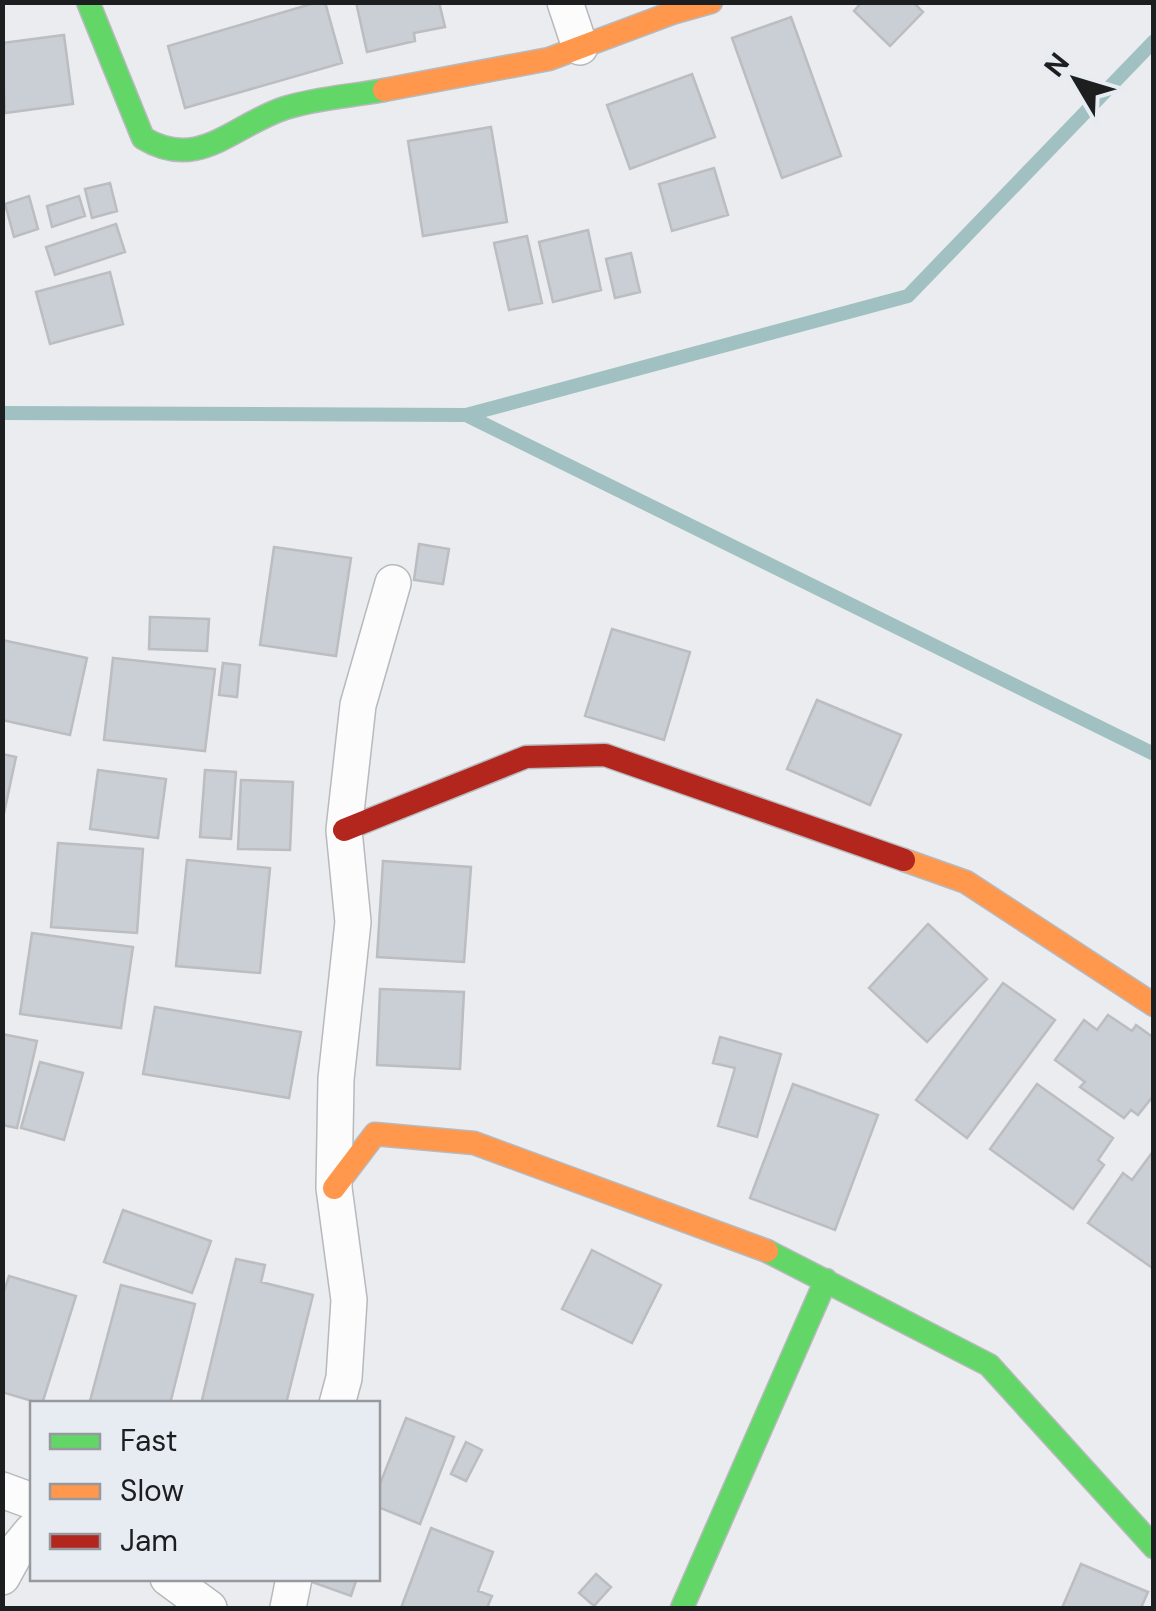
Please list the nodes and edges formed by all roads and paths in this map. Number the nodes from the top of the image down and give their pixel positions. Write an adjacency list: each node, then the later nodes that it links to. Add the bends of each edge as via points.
1 (88, 2): 4 (street, via 143,138 181,153 284,108)
2 (564, 2): 4 (street)
3 (711, 2): 4 (street)
4 (580, 47)
5 (394, 584): 6 (street, via 358,704)
6 (344, 830): 7 (street, via 526,757 606,755 966,882); 8 (street, via 352,922 336,1079)
7 (1154, 1004)
8 (334, 1188): 9 (street, via 374,1134 474,1144 772,1252); 10 (street, via 349,1300)
9 (826, 1280): 14 (street, via 988,1365); 20 (street)
10 (338, 1401)
11 (2, 1490): 12 (street)
12 (30, 1500)
13 (30, 1533): 15 (street)
14 (1154, 1547)
15 (2, 1577)
16 (172, 1581): 18 (street)
17 (293, 1581): 19 (street)
18 (208, 1608)
19 (288, 1608)
20 (682, 1608)

